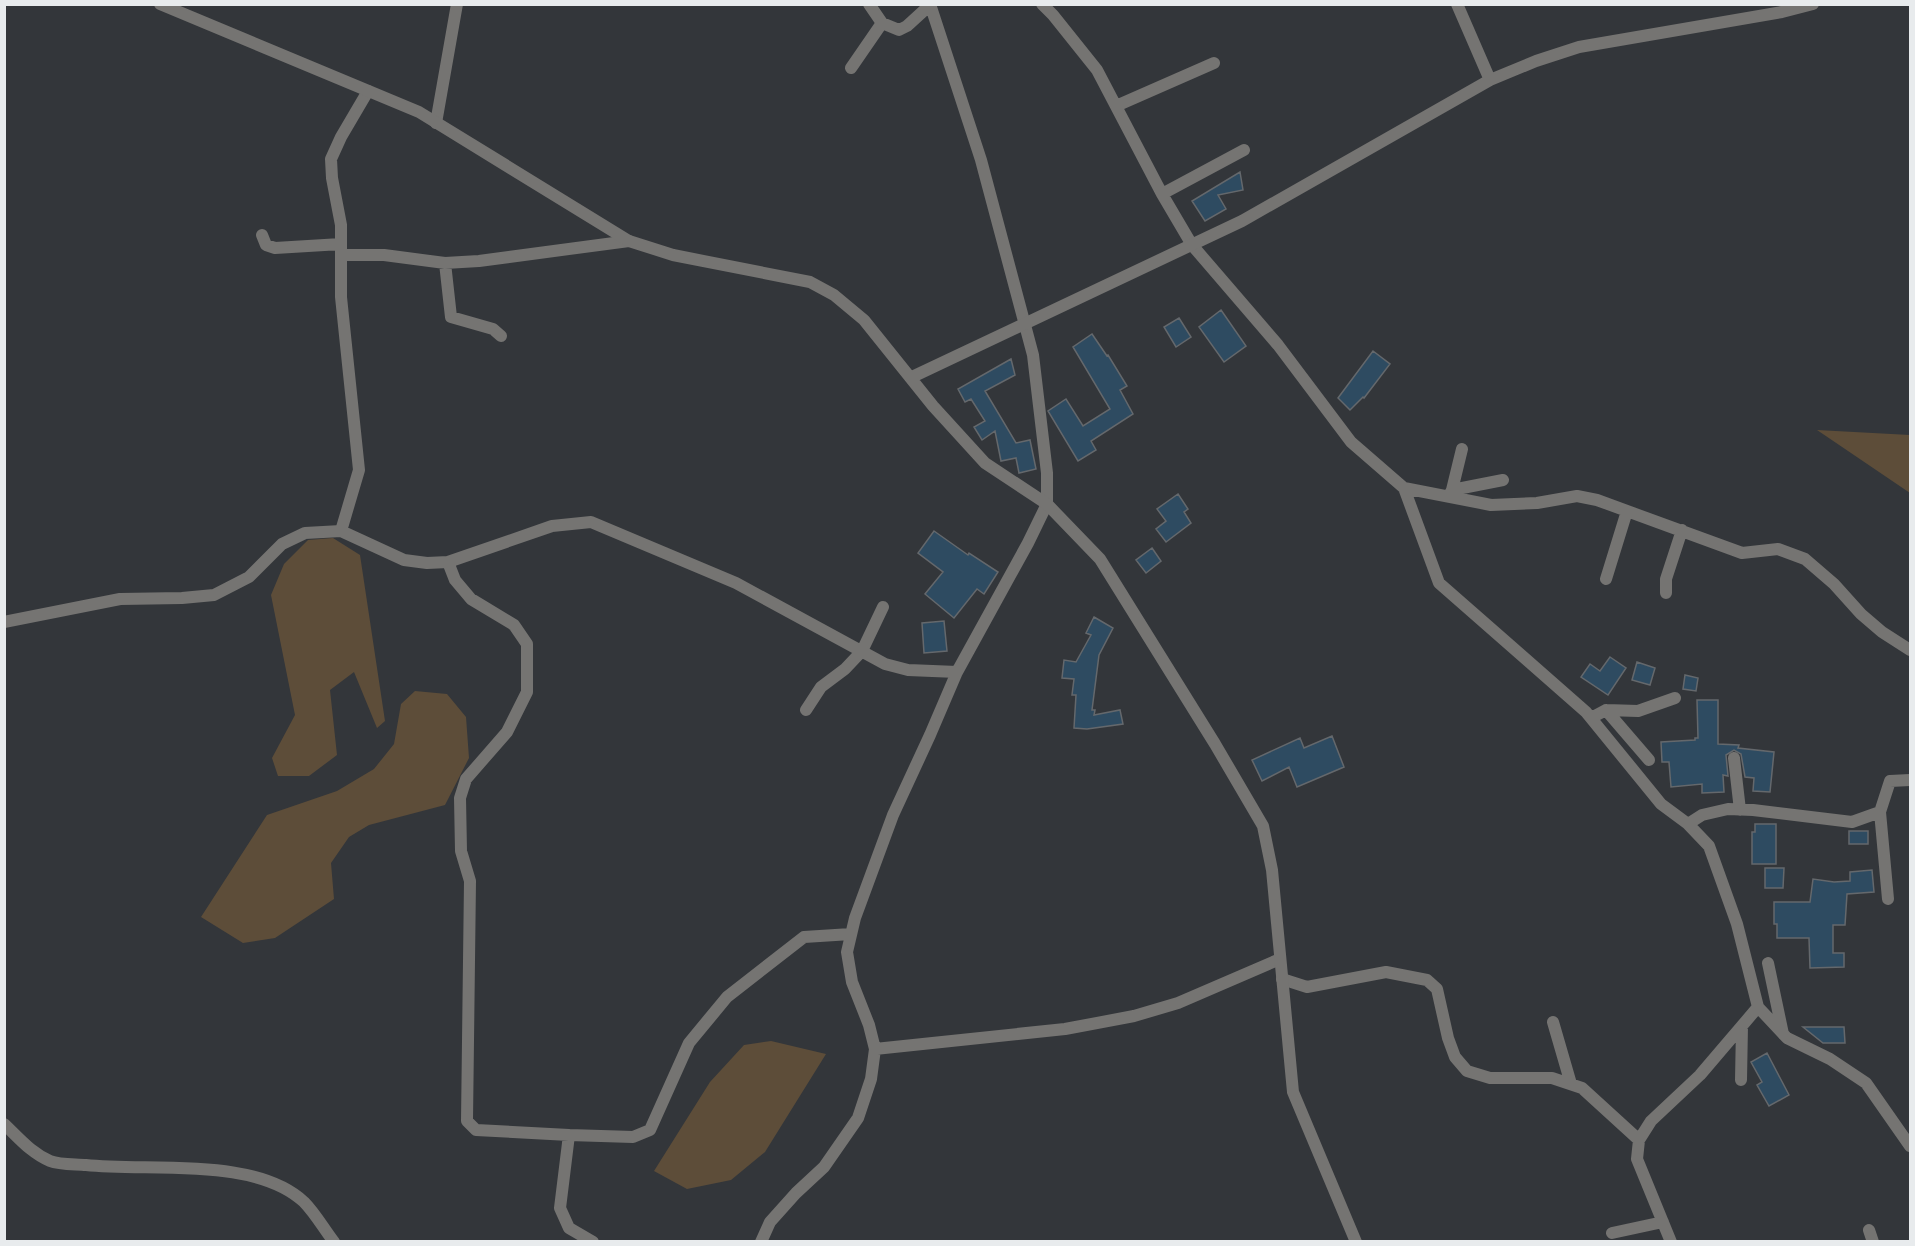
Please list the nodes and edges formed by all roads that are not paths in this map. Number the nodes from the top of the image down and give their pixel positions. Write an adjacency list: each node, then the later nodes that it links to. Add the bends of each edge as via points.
1 (160, 4): 12 (street)
2 (457, 4): 14 (street)
3 (869, 4): 8 (street)
4 (1457, 4): 11 (street)
5 (1813, 4): 11 (street, via 1579,47)
6 (930, 5): 8 (street, via 899,30); 22 (street, via 981,160)
7 (1049, 6): 13 (street, via 1097,69)
8 (882, 23): 10 (street)
9 (1214, 63): 13 (street)
10 (851, 68)
11 (1490, 80): 19 (street, via 1242,221)
12 (368, 91): 14 (street); 20 (street, via 331,159)
13 (1116, 106): 16 (street)
14 (436, 123): 18 (street)
15 (1245, 150): 16 (street)
16 (1162, 195): 19 (street)
17 (262, 235): 20 (street, via 266,245 275,248)
18 (629, 241): 21 (street); 24 (street, via 673,255 810,282 834,295 864,320)
19 (1191, 245): 22 (street); 27 (street, via 1278,345 1351,442)
20 (340, 249): 21 (street); 32 (street, via 340,297 359,470)
21 (445, 263): 23 (street, via 451,317 493,329)
22 (1025, 322): 24 (street); 29 (street, via 1042,420)
23 (501, 336)
24 (912, 377): 29 (street, via 985,463)
25 (1462, 449): 28 (street)
26 (1503, 480): 28 (street)
27 (1404, 488): 28 (street); 44 (street, via 1439,583)
28 (1450, 493): 30 (street, via 1491,505 1577,496)
29 (1047, 504): 40 (street); 53 (street, via 1100,560 1263,826 1272,870)
30 (1627, 511): 31 (street); 34 (street)
31 (1682, 530): 35 (street, via 1666,579); 38 (street, via 1742,553 1778,549 1805,559 1861,614)
32 (341, 531): 33 (street, via 404,560); 37 (street, via 305,533 282,544 249,577 214,595 120,599)
33 (448, 562): 39 (street, via 552,526 591,522 736,583); 64 (street, via 455,580 471,599 514,625 527,644 527,692 507,732 466,779 460,798 461,851 470,881 467,1121 476,1130)
34 (1606, 579)
35 (1666, 593)
36 (883, 607): 39 (street)
37 (4, 622)
38 (1911, 650)
39 (862, 651): 40 (street, via 885,664 908,670); 43 (street, via 821,687)
40 (957, 672): 52 (street, via 893,815)
41 (1674, 698): 42 (street, via 1638,711)
42 (1606, 710): 44 (street); 46 (street)
43 (806, 711)
44 (1590, 718): 50 (street, via 1661,804)
45 (1734, 758): 48 (street)
46 (1649, 760)
47 (1911, 780): 49 (street, via 1890,781)
48 (1740, 810): 49 (street, via 1852,822); 50 (street, via 1702,815)
49 (1880, 812): 51 (street)
50 (1688, 824): 56 (street, via 1709,846 1737,924)
51 (1888, 899)
52 (851, 934): 60 (street, via 847,952 852,982); 64 (street, via 804,937 727,998 689,1043 650,1130 633,1137)
53 (1280, 959): 55 (street); 60 (street, via 1178,1003 1134,1016 1065,1029)
54 (1768, 963): 59 (street)
55 (1282, 980): 62 (street, via 1307,987 1386,972 1427,980 1437,989 1448,1038 1455,1057 1467,1071 1490,1078 1552,1078); 73 (street, via 1293,1092)
56 (1758, 1007): 58 (street); 59 (street)
57 (1554, 1022): 62 (street)
58 (1742, 1026): 61 (street); 65 (street, via 1700,1075 1651,1121)
59 (1783, 1034): 66 (street, via 1866,1083)
60 (875, 1049): 72 (street, via 871,1079 858,1118 824,1167 770,1222)
61 (1741, 1080)
62 (1571, 1084): 65 (street, via 1582,1088)
63 (4, 1124): 70 (street, via 31,1150 52,1162 251,1175 304,1202)
64 (569, 1135): 69 (street, via 560,1208)
65 (1639, 1140): 67 (street, via 1637,1159)
66 (1909, 1140)
67 (1663, 1222): 68 (street); 74 (street)
68 (1612, 1233)
69 (578, 1238): 71 (street)
70 (334, 1242)
71 (593, 1242)
72 (761, 1242)
73 (1356, 1242)
74 (1671, 1242)

